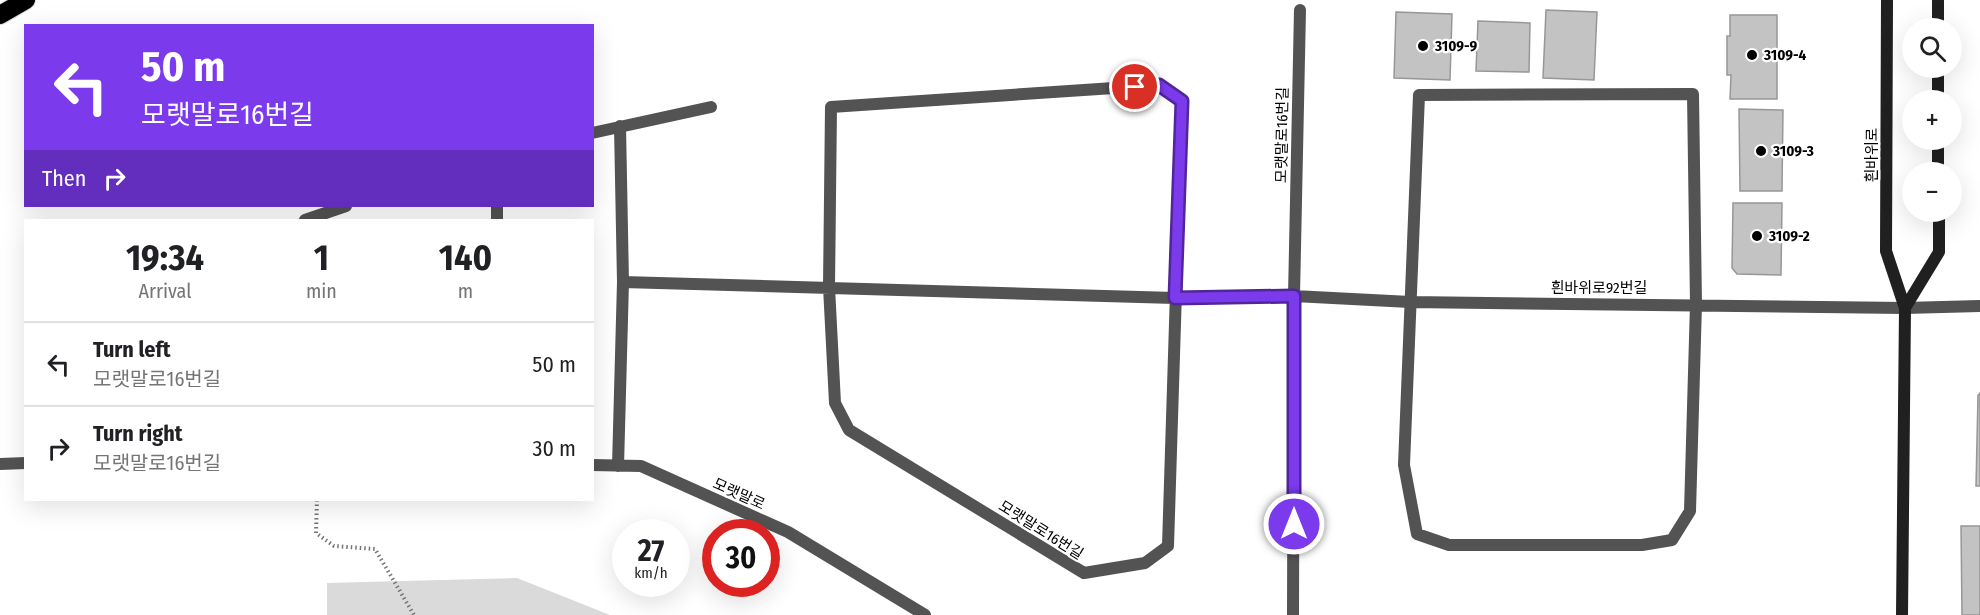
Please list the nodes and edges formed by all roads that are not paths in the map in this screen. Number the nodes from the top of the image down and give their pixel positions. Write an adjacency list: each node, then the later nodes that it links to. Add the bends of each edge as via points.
1 (26, 0): 5 (highway)
2 (1887, 0): 20 (street, 흰바위로, via 1886,251)
3 (1938, 0): 6 (street)
4 (1300, 10): 15 (street, 모랫말로16번길)
5 (0, 15)
6 (1938, 18)
7 (711, 107): 8 (street)
8 (620, 126): 9 (street); 13 (street)
9 (594, 133)
10 (343, 207): 11 (street)
11 (308, 219)
12 (1939, 222): 20 (street, via 1939,252)
13 (623, 282): 14 (street); 24 (street)
14 (830, 287): 16 (street); 16 (street, 모랫말로16번길, via 831,107 1159,85 1182,101); 16 (street, 모랫말로16번길, via 835,403 849,430 1084,573 1145,563 1168,546)
15 (1294, 296): 16 (street); 17 (street, 흰바위로92번길); 26 (street, 모랫말로16번길)
16 (1175, 298)
17 (1410, 302): 18 (street, 흰바위로92번길); 18 (street, via 1419,95 1693,94); 18 (street, via 1404,465 1417,534 1449,545 1642,545 1672,540 1690,511)
18 (1696, 304): 20 (street, 흰바위로92번길)
19 (1980, 306): 20 (street, 흰바위로92번길)
20 (1905, 308): 27 (street, 흰바위로)
21 (0, 464): 22 (street)
22 (24, 464)
23 (594, 465): 24 (street, 모랫말로)
24 (618, 466): 25 (street, 모랫말로, via 641,466 788,532)
25 (925, 615)
26 (1293, 615)
27 (1902, 615)

